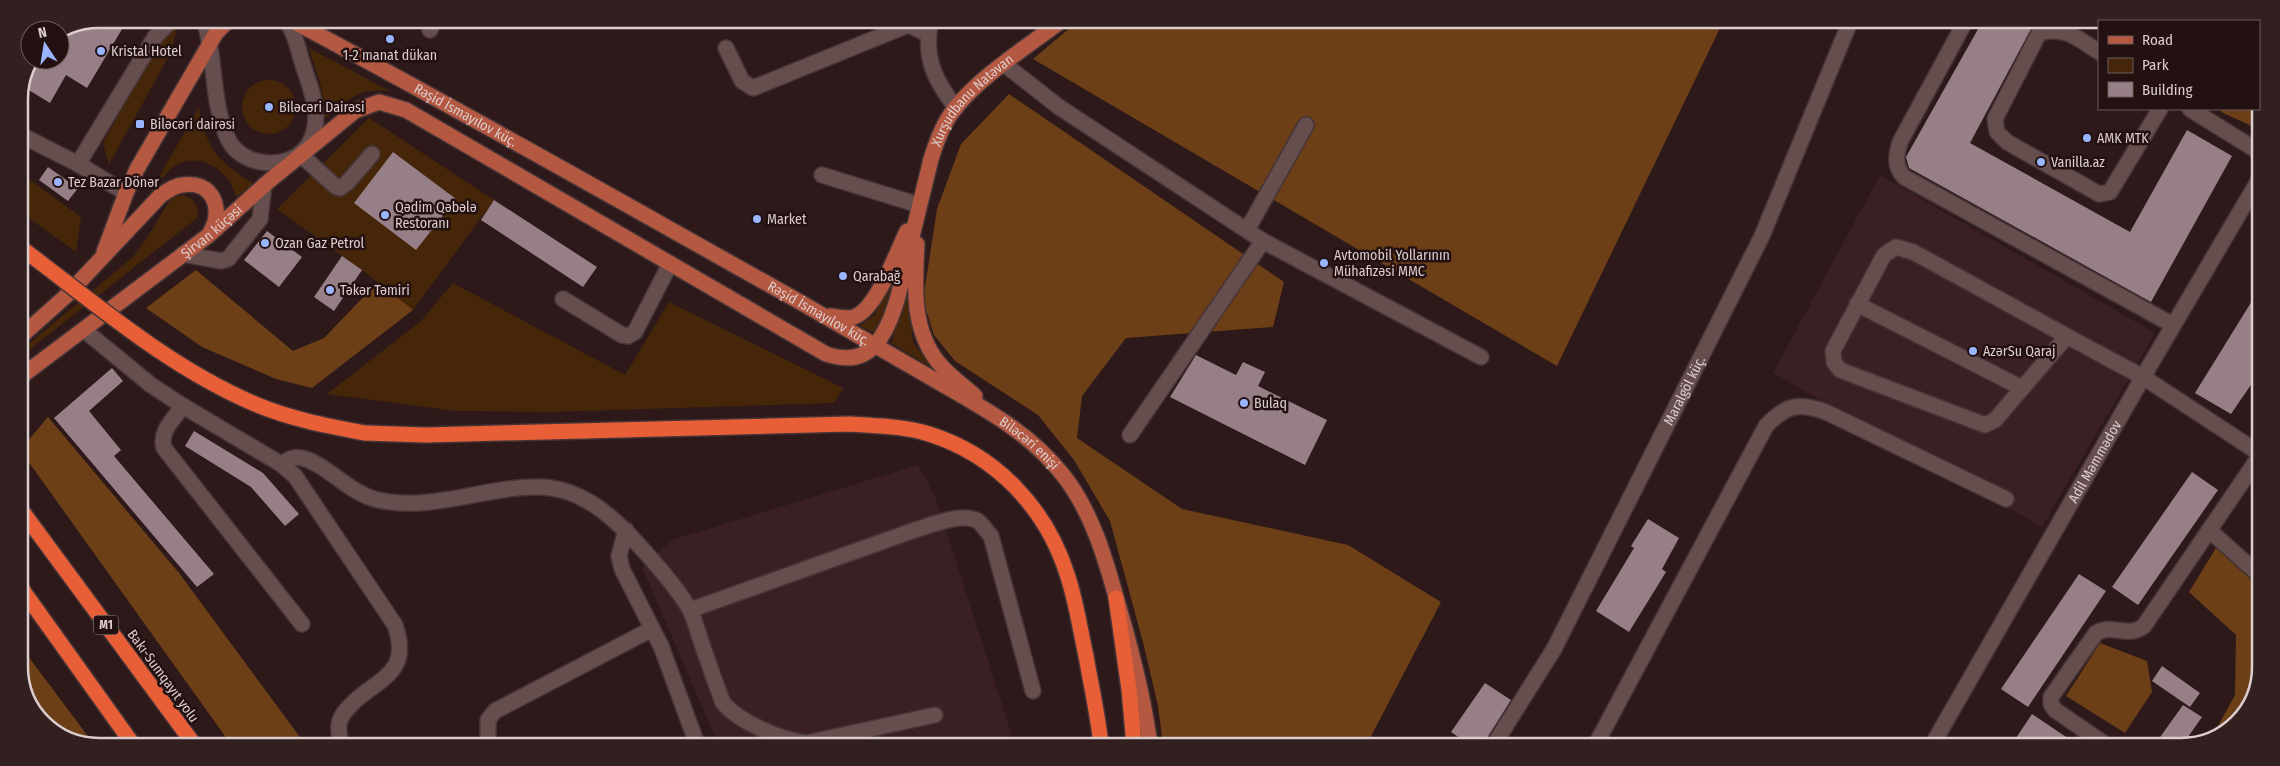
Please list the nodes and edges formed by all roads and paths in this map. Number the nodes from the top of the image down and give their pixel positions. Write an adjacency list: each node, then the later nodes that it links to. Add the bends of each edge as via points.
1 (164, 28): 24 (street, via 155,37)
2 (206, 28): 11 (street)
3 (221, 28): 11 (main road)
4 (290, 28): 23 (street, via 315,111 313,137)
5 (306, 28): 39 (main road, Rəşid İsmayılov küç.)
6 (894, 28): 12 (street, via 753,88 742,81)
7 (929, 28): 15 (street, via 932,69 938,85)
8 (1052, 28): 14 (main road, Xurşudbanu Natəvan)
9 (1848, 28): 77 (street, Maralgöl küç., via 1762,236 1554,650)
10 (1962, 28): 40 (street, via 1900,142 1896,158 1900,172)
11 (210, 44): 23 (street, via 219,105 228,140 236,150 253,160 275,164); 28 (main road)
12 (726, 48)
13 (2098, 51): 17 (street, via 2070,34 2054,29 2039,33 1995,119 1997,132 2007,142 2099,194 2110,192)
14 (1004, 64): 15 (main road, Xurşudbanu Natəvan); 30 (street, via 1058,108)
15 (956, 108): 29 (main road, Xurşudbanu Natəvan, via 937,140)
16 (406, 110): 23 (main road, Şirvan küçəsi, via 379,102 361,107); 36 (main road, Rəşid İsmayılov küç.)
17 (2159, 110)
18 (2192, 110): 21 (street)
19 (1306, 125): 30 (street)
20 (28, 139): 24 (street)
21 (2252, 147)
22 (372, 154): 23 (street, via 340,188)
23 (301, 155): 26 (main road, Şirvan küçəsi)
24 (78, 164): 28 (street)
25 (822, 175): 29 (street)
26 (264, 185): 31 (main road, Şirvan küçəsi); 34 (street, via 260,219 228,259 221,261)
27 (2252, 192): 40 (street, Adil Məmmədov)
28 (126, 193): 35 (main road)
29 (919, 205): 39 (main road, via 872,302 854,316 844,318); 44 (main road, via 892,314); 50 (main road, via 915,287 923,339 939,364)
30 (1247, 230): 32 (street)
31 (209, 235): 34 (main road, Şirvan küçəsi); 35 (main road, via 217,216 211,194 193,184 181,185 161,196)
32 (1263, 241): 45 (street); 51 (street)
33 (28, 253): 74 (highway, bridge, via 189,370 226,391 317,424 365,433 426,434 850,424 928,434 961,447 989,463 1016,487 1039,515 1056,544 1068,575)
34 (183, 254): 42 (main road, Şirvan küçəsi)
35 (100, 260): 41 (main road)
36 (670, 264): 37 (street, via 635,332 628,336); 44 (main road, Rəşid İsmayılov küç., via 826,354 854,358)
37 (563, 299)
38 (1857, 304): 43 (street, via 1884,255 1896,247 1913,252); 48 (street); 48 (street, via 1833,351 1834,362 1840,370 1985,425 1995,420)
39 (821, 314): 44 (main road, Rəşid İsmayılov küç.)
40 (2174, 325): 47 (street, Adil Məmmədov)
41 (28, 330)
42 (84, 330): 46 (main road, Şirvan küçəsi); 49 (street)
43 (2067, 336): 47 (street); 48 (street)
44 (876, 344): 50 (main road, Biləcəri enişi)
45 (1481, 356)
46 (28, 371)
47 (2142, 377): 52 (street); 79 (street, Adil Məmmədov)
48 (2022, 388)
49 (183, 406): 53 (street); 63 (street, via 163,434 164,448)
50 (1000, 418): 61 (main road, Biləcəri enişi, via 1045,454 1064,476 1085,509)
51 (1130, 435)
52 (2252, 448)
53 (281, 464): 57 (street, via 291,458 302,458 358,493 399,503 452,500 498,490 540,487 564,490 593,504); 69 (street, via 305,490 395,625 401,642 400,657 391,671 347,708 339,723)
54 (2252, 467): 58 (street)
55 (2006, 499): 78 (street, via 1811,406 1794,406 1778,414 1761,435)
56 (28, 518): 68 (highway, Bakı-Sumqayıt yolu / M1)
57 (626, 530): 62 (street, via 672,583); 64 (street, via 619,556 622,569)
58 (2209, 530): 59 (street); 80 (street, via 2144,626 2130,633 2103,629 2096,633 2051,697 2055,710)
59 (2252, 569)
60 (28, 598): 67 (highway)
61 (1116, 598): 75 (highway); 76 (main road, Biləcəri enişi, via 1135,663)
62 (690, 610): 65 (street, via 949,519 977,521 991,536); 72 (street, via 722,702 732,713)
63 (302, 624)
64 (652, 629): 70 (street, via 495,711 488,720); 71 (street)
65 (1033, 692)
66 (935, 715): 73 (street)
67 (128, 738)
68 (189, 738)
69 (340, 738)
70 (487, 738)
71 (695, 738)
72 (783, 738)
73 (829, 738)
74 (1100, 738)
75 (1133, 738)
76 (1149, 738)
77 (1498, 738)
78 (1599, 738)
79 (1936, 738)
80 (2097, 738)

